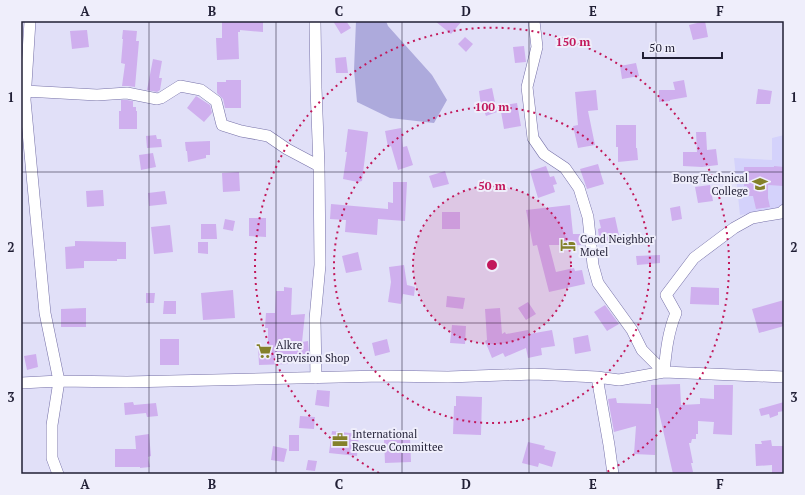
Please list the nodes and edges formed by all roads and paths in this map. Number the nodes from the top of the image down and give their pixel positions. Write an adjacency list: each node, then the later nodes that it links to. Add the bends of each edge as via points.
1 (30, 21): 4 (street)
2 (315, 21): 5 (street)
3 (534, 21): 7 (street, via 537,47 527,87 533,138 544,154 566,168 579,188 588,217 593,265 598,283 632,330 642,350)
4 (24, 97): 5 (street, via 127,93 157,99 180,86 201,90 216,101 222,125 268,136); 11 (street, via 45,313)
5 (319, 166): 10 (street, via 320,265 316,319)
6 (784, 210): 7 (street, via 781,213 752,218 734,228 694,258 666,295 676,313 666,346)
7 (664, 372): 8 (street, via 619,380); 9 (street)
8 (596, 377): 10 (street, via 534,374); 14 (street)
9 (784, 377)
10 (316, 378): 11 (street)
11 (59, 381): 12 (street); 13 (street, via 52,425 52,458)
12 (21, 383)
13 (58, 474)
14 (613, 474)

